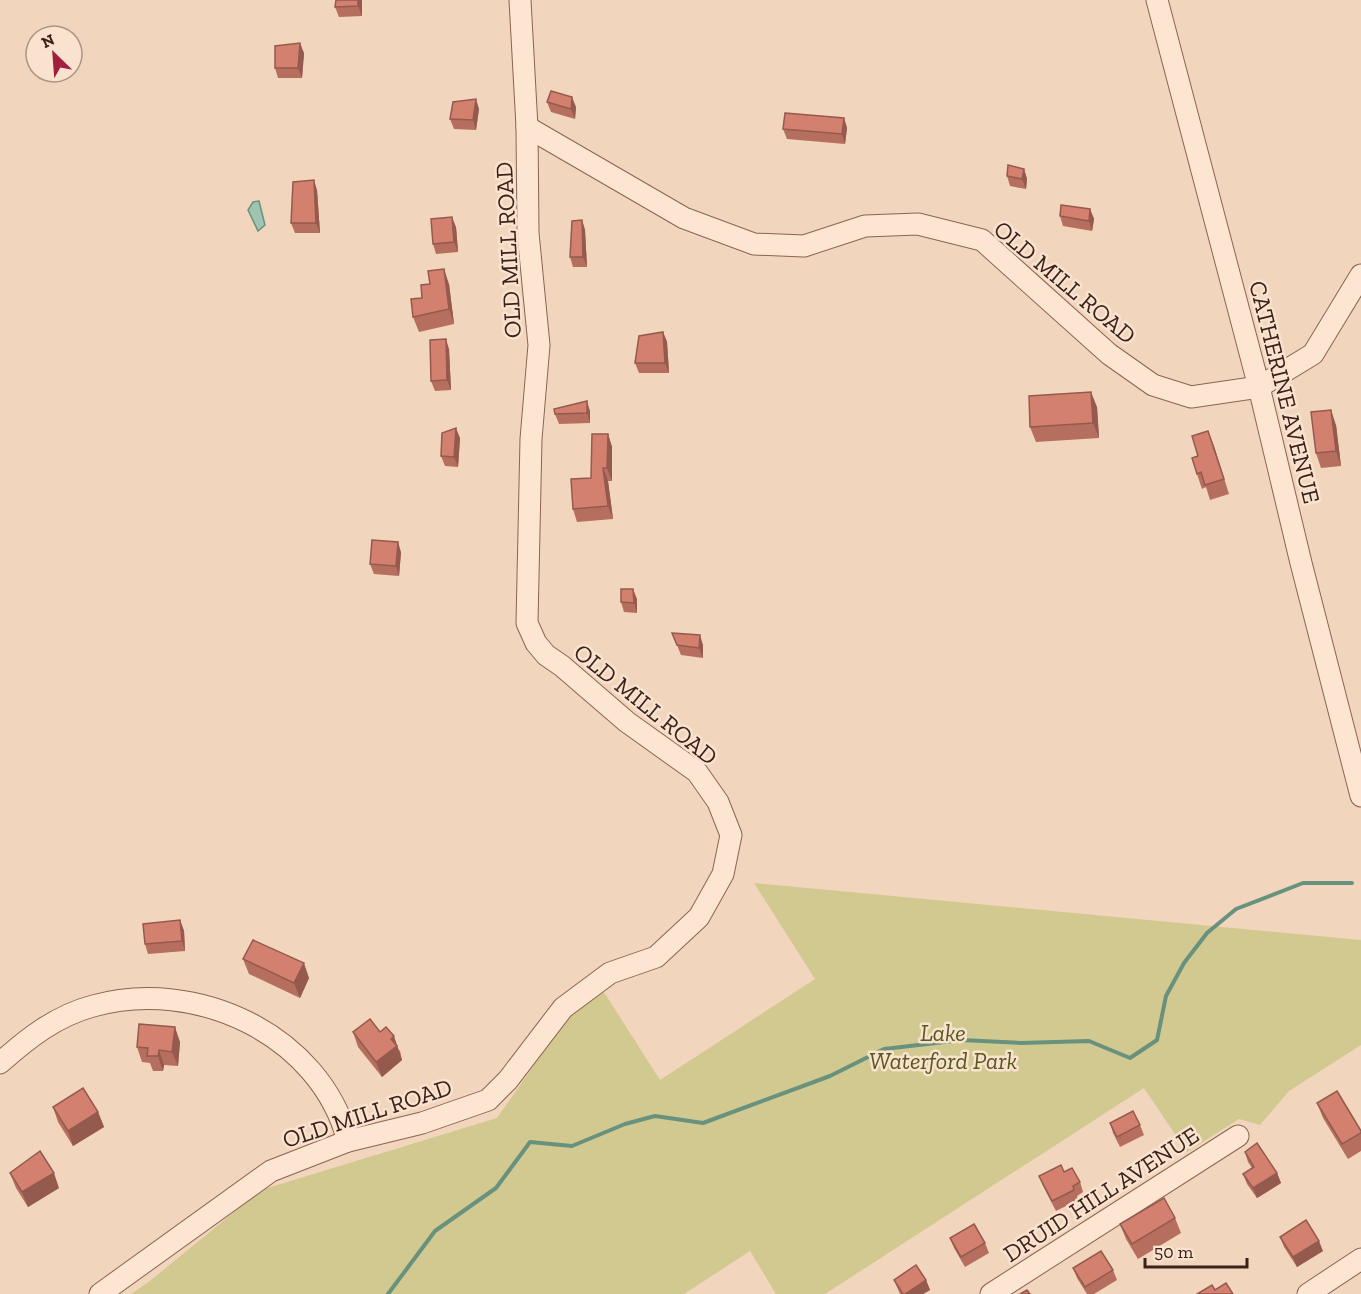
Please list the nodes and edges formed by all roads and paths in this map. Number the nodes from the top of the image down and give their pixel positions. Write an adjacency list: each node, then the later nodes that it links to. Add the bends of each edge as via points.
1 (520, 0): 3 (street, OLD MILL ROAD)
2 (1157, 0): 5 (street, CATHERINE AVENUE)
3 (527, 127): 5 (street, OLD MILL ROAD, via 684,218 754,244 804,246 865,226 918,224 982,240 1109,354 1153,385 1191,397); 9 (street, OLD MILL ROAD, via 528,233 539,345 531,439 527,623 546,656 697,772 718,802 731,836 723,873 699,917 656,957 610,973 563,1008 488,1100 422,1124)
4 (1361, 275): 5 (street, OLD MILL ROAD, via 1313,354)
5 (1259, 387): 6 (street, CATHERINE AVENUE)
6 (1361, 796)
7 (0, 1063): 9 (street, via 47,1025 93,1006 155,997 211,1007 258,1027 286,1045 335,1105)
8 (1238, 1136): 12 (street, DRUID HILL AVENUE)
9 (348, 1141): 11 (street, OLD MILL ROAD, via 271,1171)
10 (1361, 1259): 13 (street)
11 (100, 1294)
12 (992, 1294)
13 (1308, 1294)

